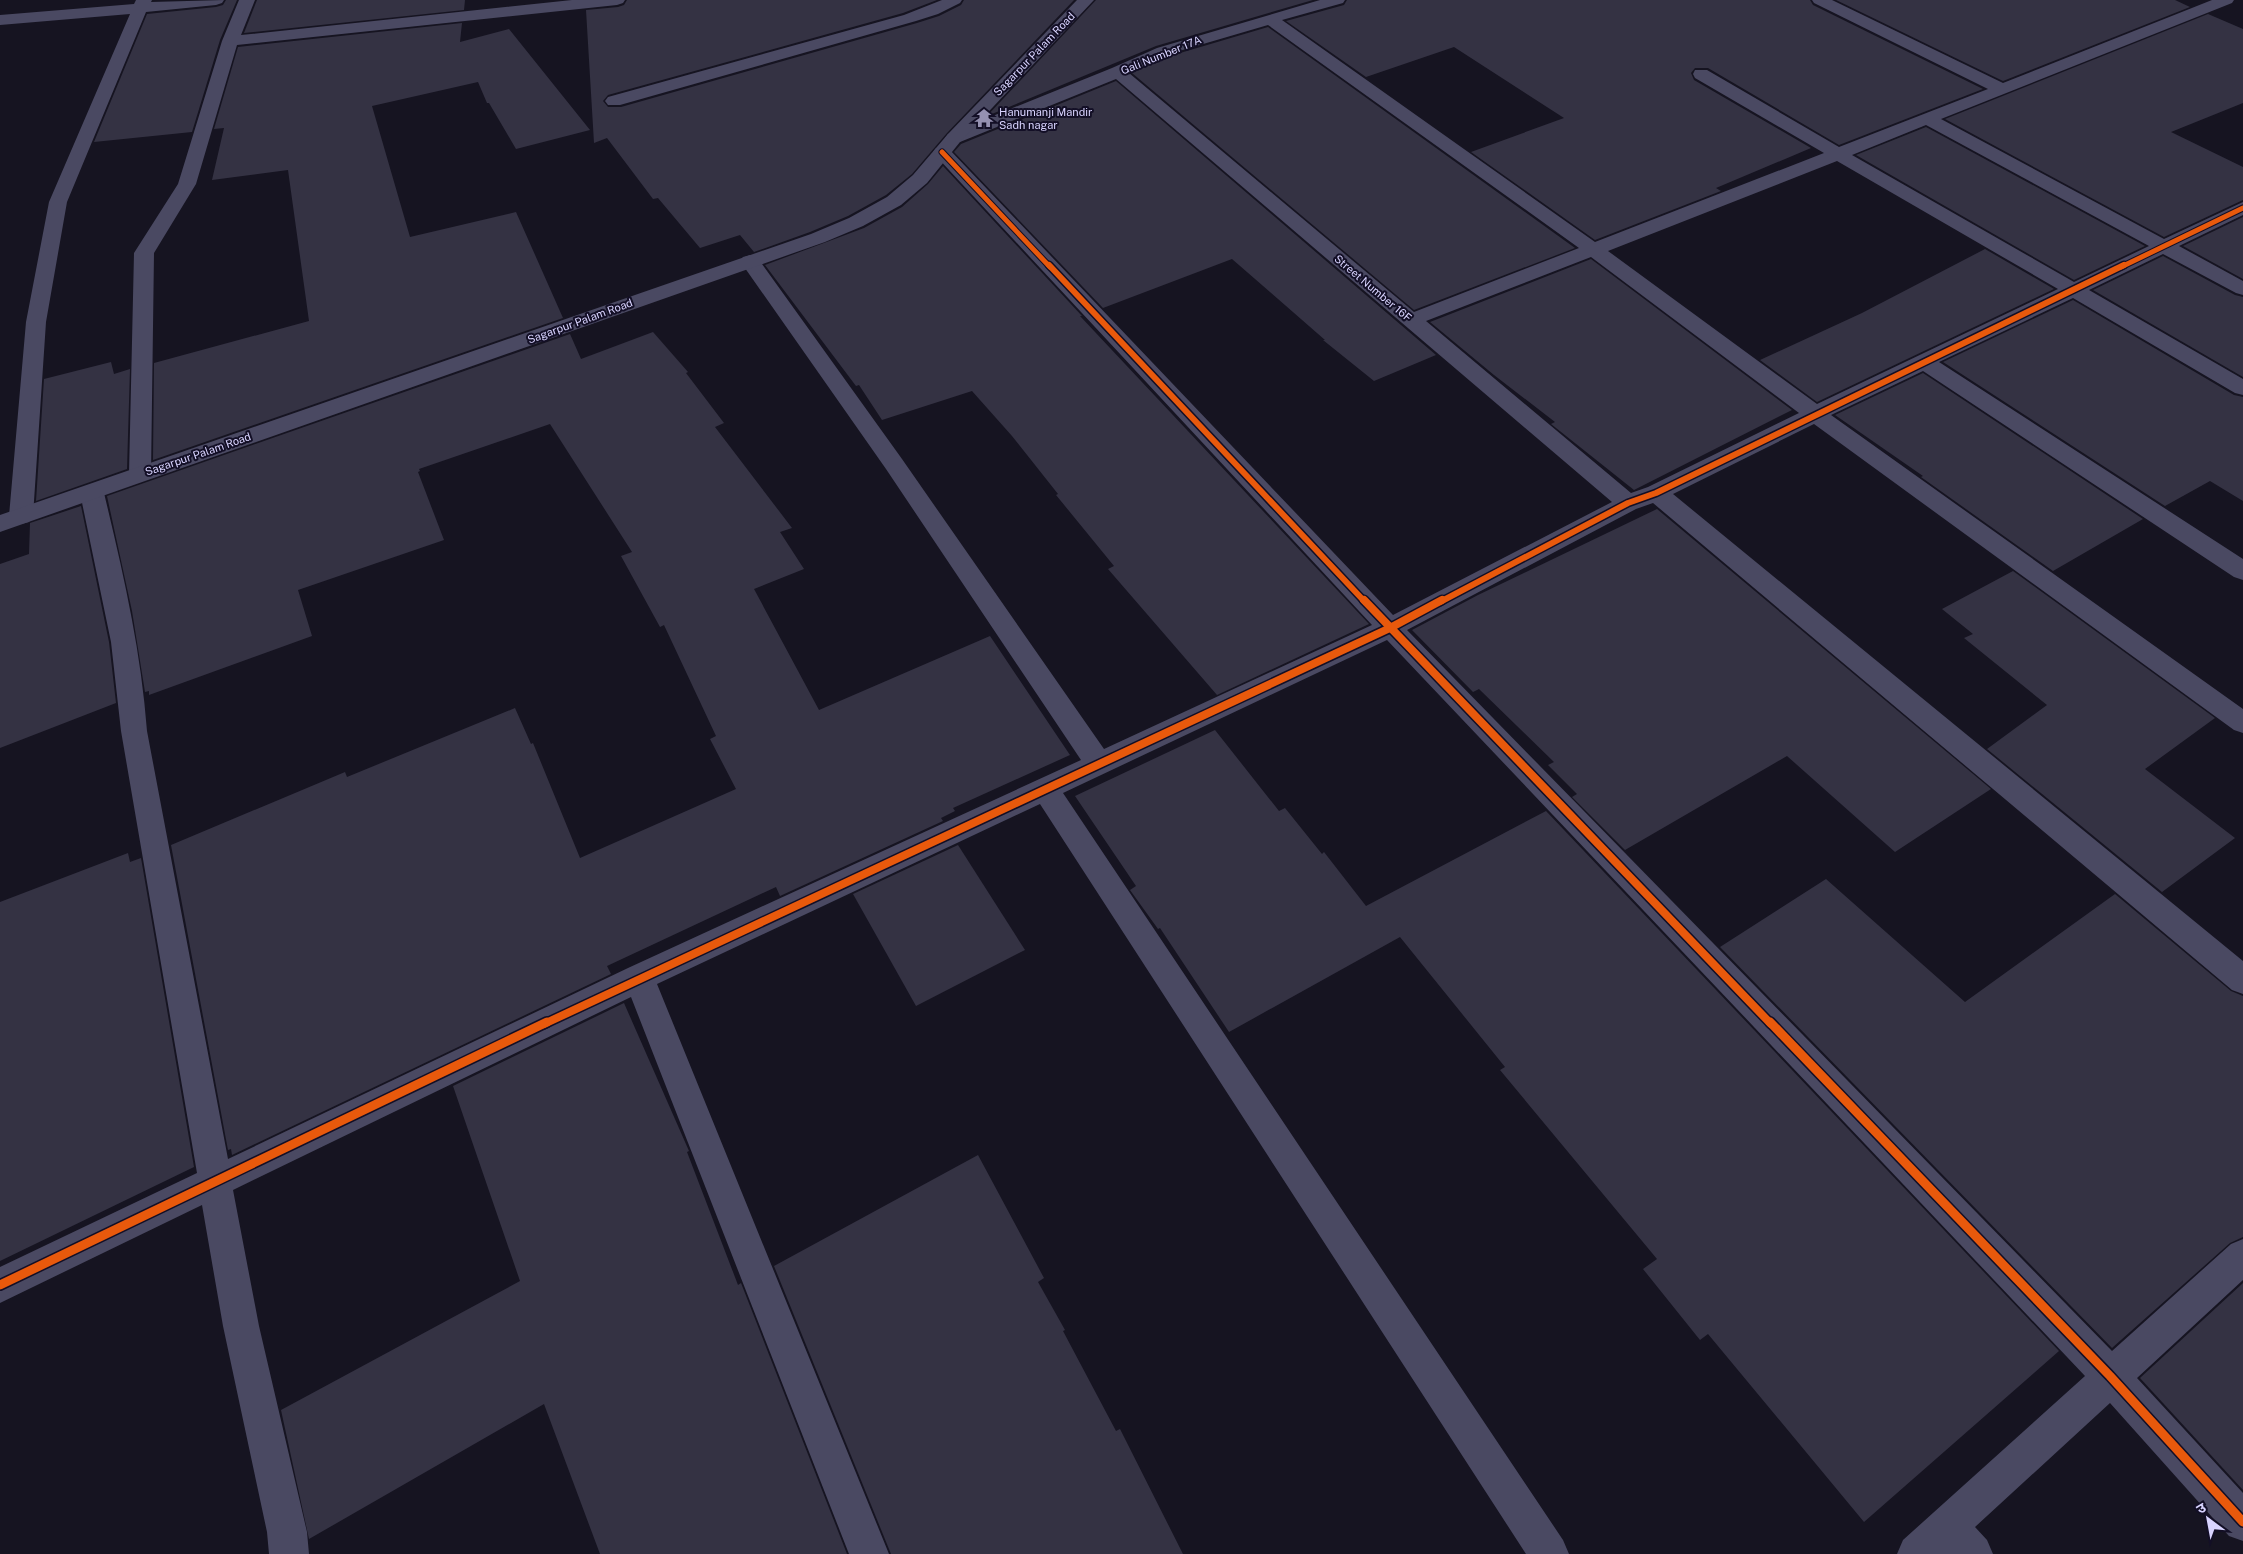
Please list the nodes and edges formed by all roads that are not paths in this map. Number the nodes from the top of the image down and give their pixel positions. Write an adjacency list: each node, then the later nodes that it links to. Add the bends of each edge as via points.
1 (216, 0): 11 (street)
2 (247, 0): 14 (street)
3 (617, 0): 14 (street)
4 (954, 0): 18 (street, via 910,18)
5 (1086, 0): 20 (street, Sagarpur Palam Road)
6 (1337, 0): 12 (street, Gali Number 17A)
7 (1820, 0): 17 (street)
8 (2226, 0): 17 (street)
9 (2239, 0): 10 (street)
10 (2243, 2)
11 (142, 4): 13 (street); 36 (street, via 58,202 36,322)
12 (1270, 19): 15 (street, Gali Number 17A, via 1163,51); 24 (street)
13 (0, 20)
14 (230, 41): 32 (street, via 187,184 144,253)
15 (1118, 72): 20 (street, Gali Number 17A); 28 (street, Street Number 16F)
16 (1701, 74): 21 (street)
17 (2002, 89): 19 (street)
18 (614, 101)
19 (1926, 118): 21 (street); 23 (street)
20 (948, 145): 25 (street, Sagarpur Palam Road, via 920,179 894,201 818,238); 39 (street)
21 (1836, 155): 24 (street); 26 (street)
22 (2243, 208): 23 (street)
23 (2165, 246): 26 (street); 27 (street)
24 (1593, 250): 28 (street); 31 (street)
25 (750, 261): 32 (street, Sagarpur Palam Road); 41 (street, via 894,464)
26 (2074, 289): 29 (street); 30 (street)
27 (2243, 289)
28 (1411, 320): 35 (street, Street Number 16F)
29 (1924, 362): 31 (street); 38 (street)
30 (2243, 388)
31 (1815, 414): 34 (street); 40 (street)
32 (140, 474): 33 (street, Sagarpur Palam Road)
33 (92, 492): 36 (street, Sagarpur Palam Road); 45 (street, via 132,693 134,731)
34 (1656, 493): 35 (street); 44 (street)
35 (1628, 503): 39 (street)
36 (21, 516): 37 (street, Sagarpur Palam Road)
37 (0, 524)
38 (2243, 571)
39 (1390, 628): 41 (street); 48 (street)
40 (2243, 723)
41 (1099, 764): 42 (street)
42 (1045, 788): 43 (street); 53 (street)
43 (639, 978): 45 (street); 52 (street)
44 (2243, 980)
45 (214, 1182): 47 (street); 51 (street)
46 (2243, 1256): 48 (street)
47 (0, 1285)
48 (2110, 1376): 49 (street); 50 (street)
49 (2243, 1522)
50 (1948, 1525): 54 (street); 55 (street)
51 (290, 1554)
52 (869, 1554)
53 (1549, 1554)
54 (1917, 1554)
55 (1973, 1554)

